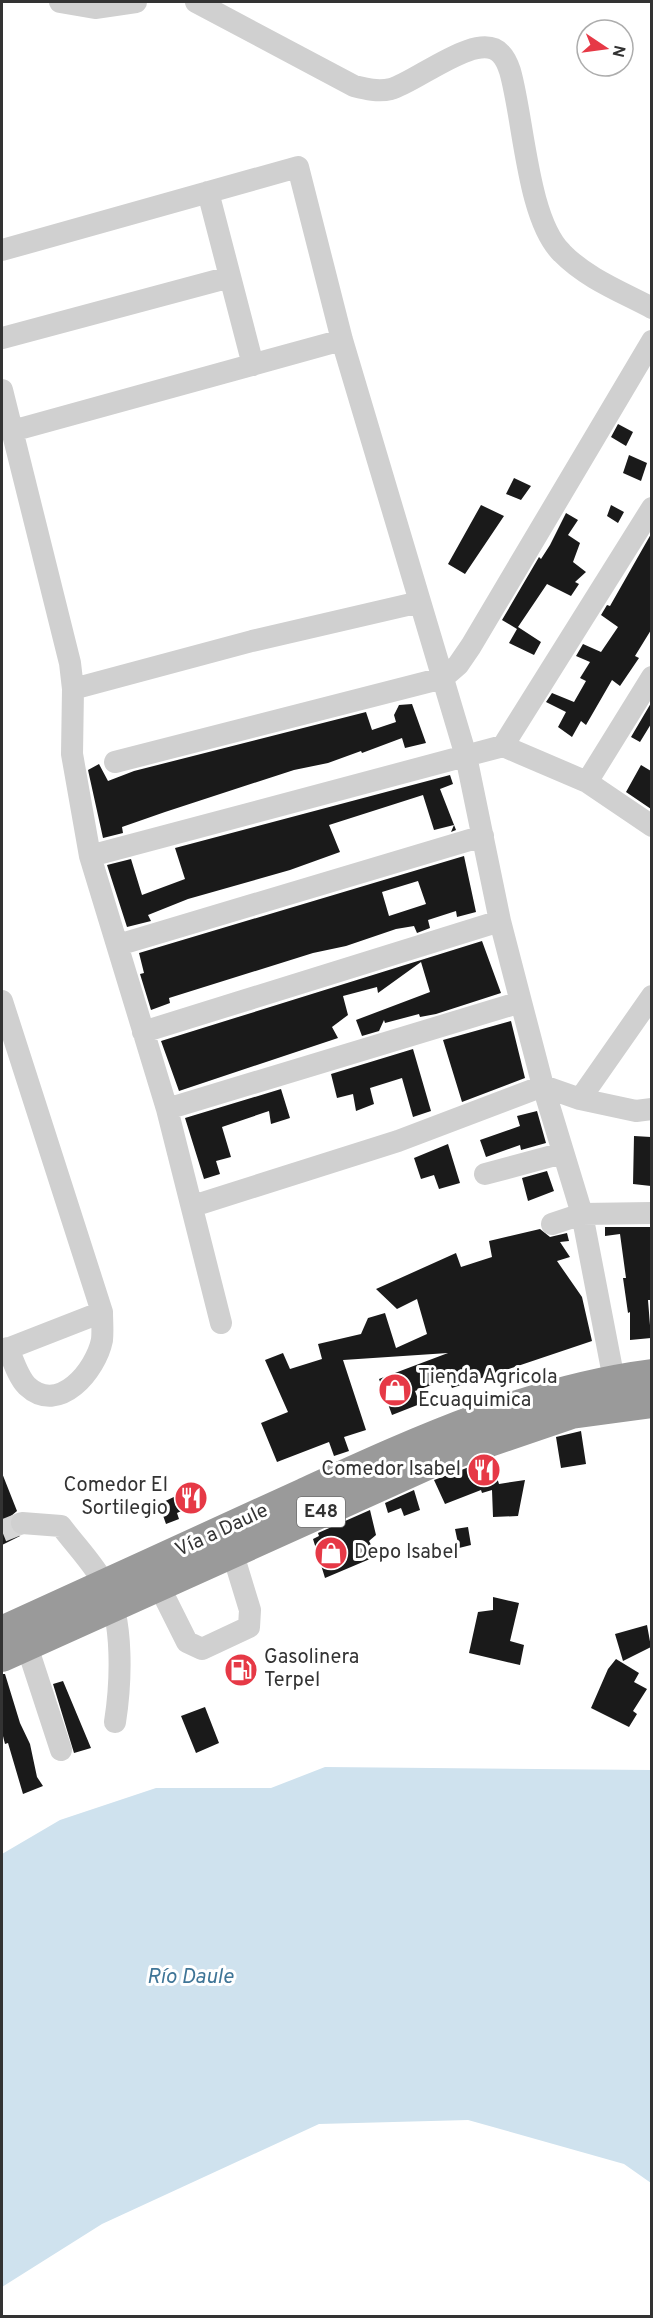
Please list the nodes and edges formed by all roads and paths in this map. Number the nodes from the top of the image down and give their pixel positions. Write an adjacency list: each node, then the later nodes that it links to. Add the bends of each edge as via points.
1 (60, 2): 2 (street, via 95,8)
2 (135, 2)
3 (196, 2): 7 (street, via 354,86 372,90 408,83 476,46 492,47 502,54 510,70 538,212 547,234 561,253 586,272)
4 (208, 192): 5 (street); 6 (street); 9 (street, via 298,167)
5 (2, 250)
6 (230, 278): 8 (street); 11 (street)
7 (651, 308)
8 (2, 338)
9 (342, 340): 11 (street); 15 (street)
10 (651, 341): 17 (street, via 471,646 458,665)
11 (252, 365): 13 (street)
12 (2, 390): 13 (street)
13 (12, 431): 18 (street)
14 (651, 508): 19 (street)
15 (420, 602): 17 (street); 18 (street)
16 (651, 677): 22 (street)
17 (442, 678): 20 (street); 21 (street)
18 (74, 689): 25 (street, via 72,754)
19 (502, 746): 20 (street); 22 (street)
20 (466, 756): 24 (street); 25 (street)
21 (115, 762)
22 (587, 782): 23 (street)
23 (651, 826)
24 (483, 836): 26 (street); 27 (street)
25 (90, 856): 27 (street)
26 (500, 921): 30 (street); 31 (street)
27 (118, 945): 31 (street)
28 (651, 996): 33 (street)
29 (2, 1001): 42 (street)
30 (521, 1002): 32 (street); 34 (street)
31 (143, 1032): 34 (street)
32 (543, 1086): 33 (street); 36 (street); 38 (street, via 398,1141)
33 (580, 1099): 35 (street, via 636,1111)
34 (167, 1109): 38 (street)
35 (651, 1109)
36 (563, 1153): 37 (street); 40 (street)
37 (485, 1174)
38 (193, 1206): 43 (street)
39 (651, 1213): 40 (street)
40 (582, 1214): 41 (street); 46 (street)
41 (552, 1224)
42 (102, 1312): 44 (street); 44 (street, via 102,1339 92,1365 66,1391 52,1396 35,1392 25,1384)
43 (221, 1323)
44 (5, 1350)
45 (651, 1376): 46 (highway, Vía a Daule / E48)
46 (614, 1380): 49 (highway, Vía a Daule / E48, via 440,1432)
47 (651, 1402): 49 (highway, Vía a Daule / E48, via 571,1413 445,1456)
48 (22, 1523): 51 (street, via 61,1526)
49 (229, 1541): 50 (highway, Vía a Daule / E48); 50 (street, via 250,1610 249,1627 202,1649 187,1642)
50 (154, 1575): 51 (highway, Vía a Daule / E48)
51 (109, 1595): 52 (highway, Vía a Daule / E48); 53 (street, via 120,1690)
52 (12, 1639): 54 (street)
53 (115, 1722)
54 (61, 1750)

